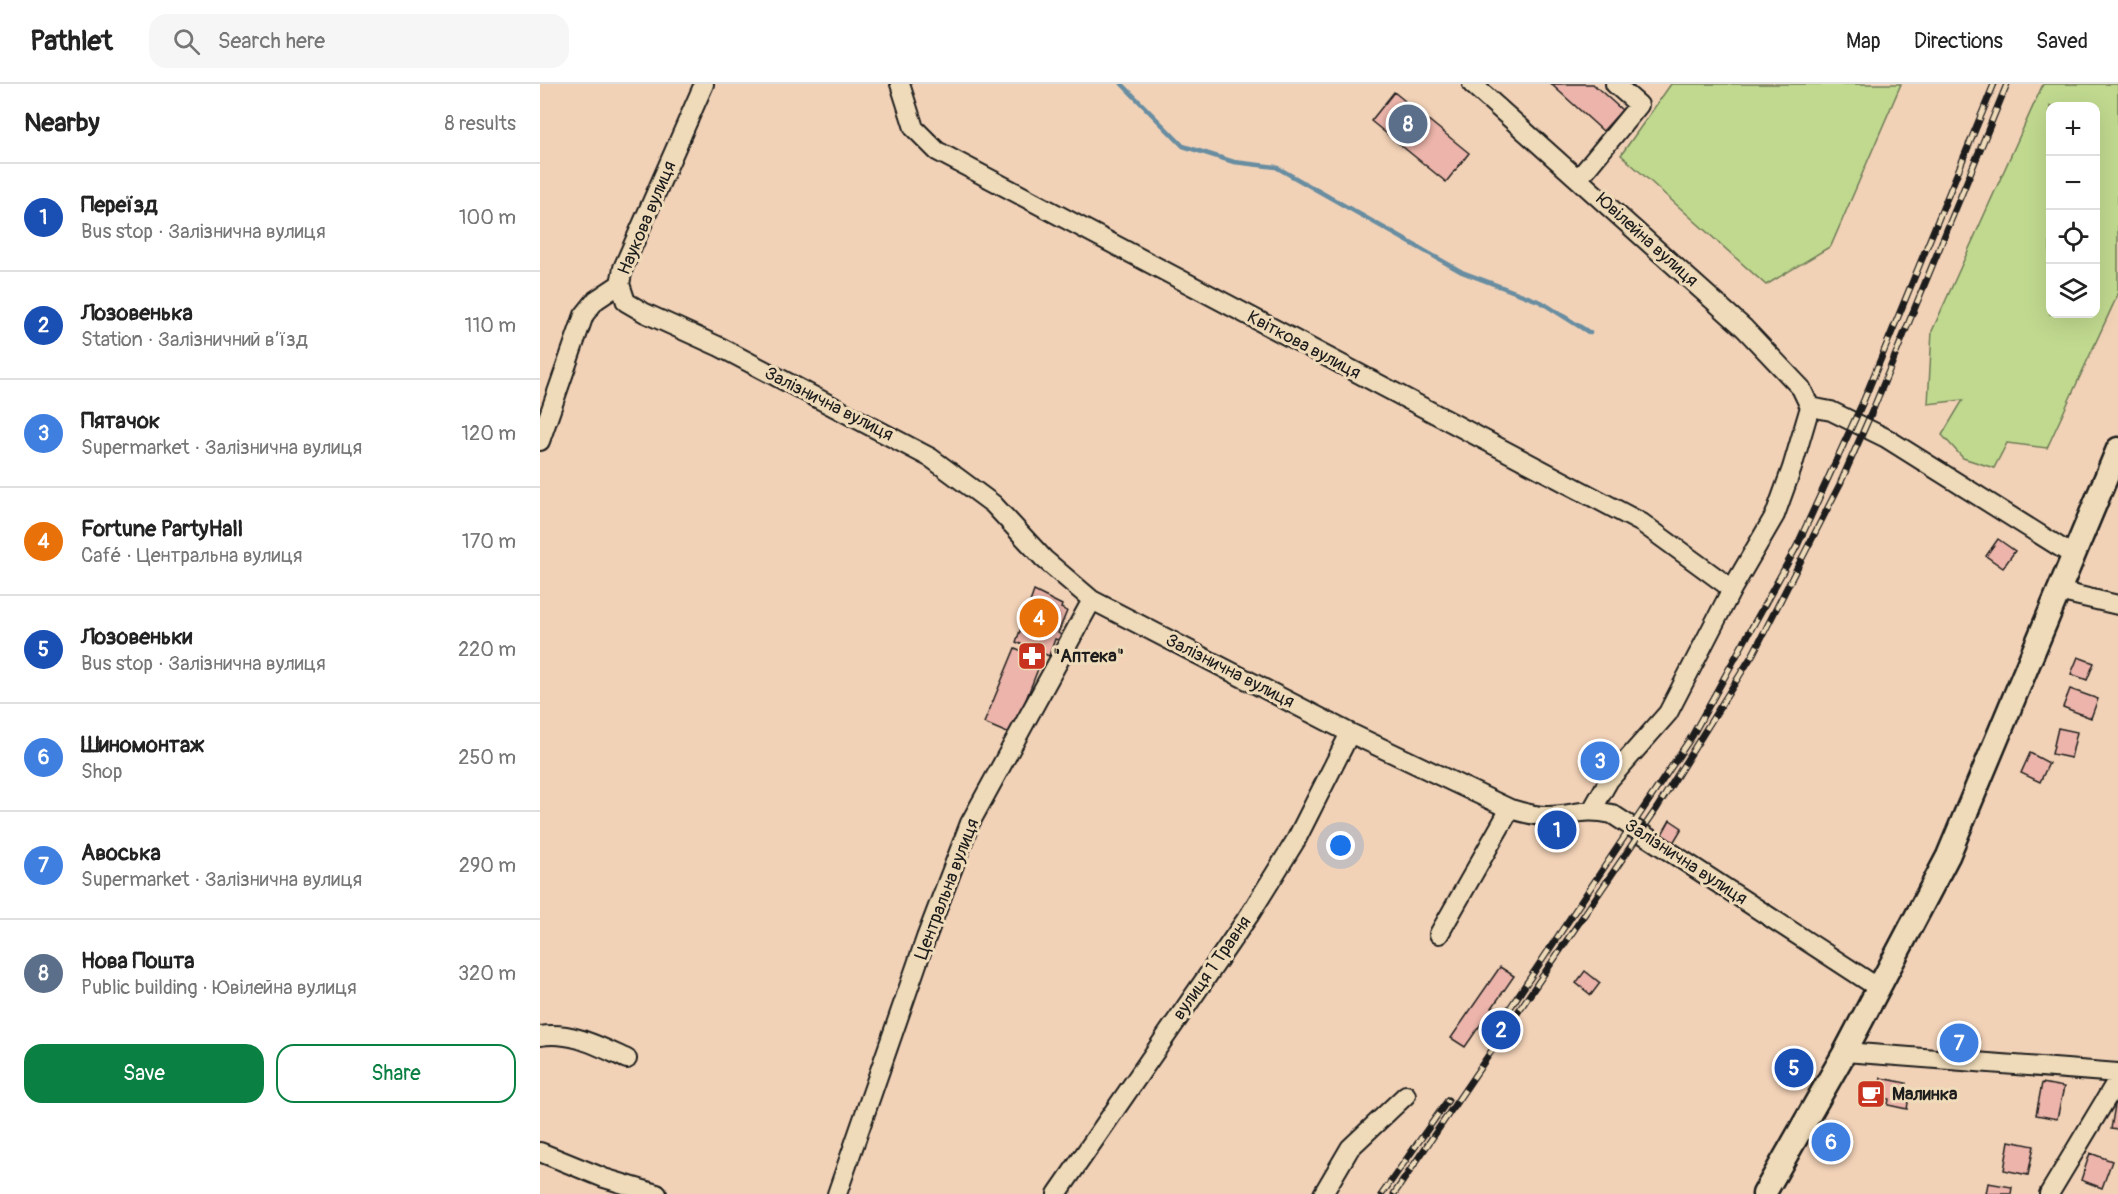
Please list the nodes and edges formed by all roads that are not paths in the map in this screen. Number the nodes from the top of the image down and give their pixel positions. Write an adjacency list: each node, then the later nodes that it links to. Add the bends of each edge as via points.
1 (704, 84): 6 (street, Наукова вулиця, via 623,268)
2 (900, 84): 11 (street, Квіткова вулиця, via 914,128 937,150 1642,523)
3 (1472, 84): 5 (street, Ювілейна вулиця)
4 (1615, 84): 5 (street, via 1639,105)
5 (1579, 178): 7 (street, Ювілейна вулиця, via 1772,356 1801,388)
6 (620, 284): 8 (street, Наукова вулиця, via 596,300 584,315); 13 (street, Залізнична вулиця, via 626,302 645,314 720,347 931,458 993,504 1044,559)
7 (1809, 407): 10 (street, via 1831,411 1886,438); 11 (street, via 1775,515)
8 (540, 441)
9 (2118, 449): 10 (main road)
10 (2074, 556): 12 (main road)
11 (1732, 589): 17 (street, via 1668,713 1610,780)
12 (2058, 591): 14 (street); 19 (main road, via 1948,856)
13 (1092, 600): 15 (street, Залізнична вулиця); 28 (street, Центральна вулиця, via 970,823)
14 (2118, 605)
15 (1350, 733): 16 (street, Залізнична вулиця); 29 (street, вулиця 1 Травня, via 1296,840 1250,914)
16 (1510, 809): 17 (street, Залізнична вулиця, via 1534,816); 18 (street)
17 (1592, 810): 19 (street, Залізнична вулиця, via 1612,814)
18 (1439, 934)
19 (1877, 987): 21 (main road)
20 (540, 1036): 22 (street, via 576,1036)
21 (1845, 1052): 23 (street); 31 (main road)
22 (627, 1059)
23 (2118, 1073)
24 (2118, 1078): 32 (street)
25 (1406, 1095): 30 (street, via 1350,1148)
26 (540, 1152): 27 (street)
27 (657, 1194)
28 (837, 1194)
29 (1057, 1194)
30 (1323, 1194)
31 (1764, 1194)
32 (2049, 1194)

